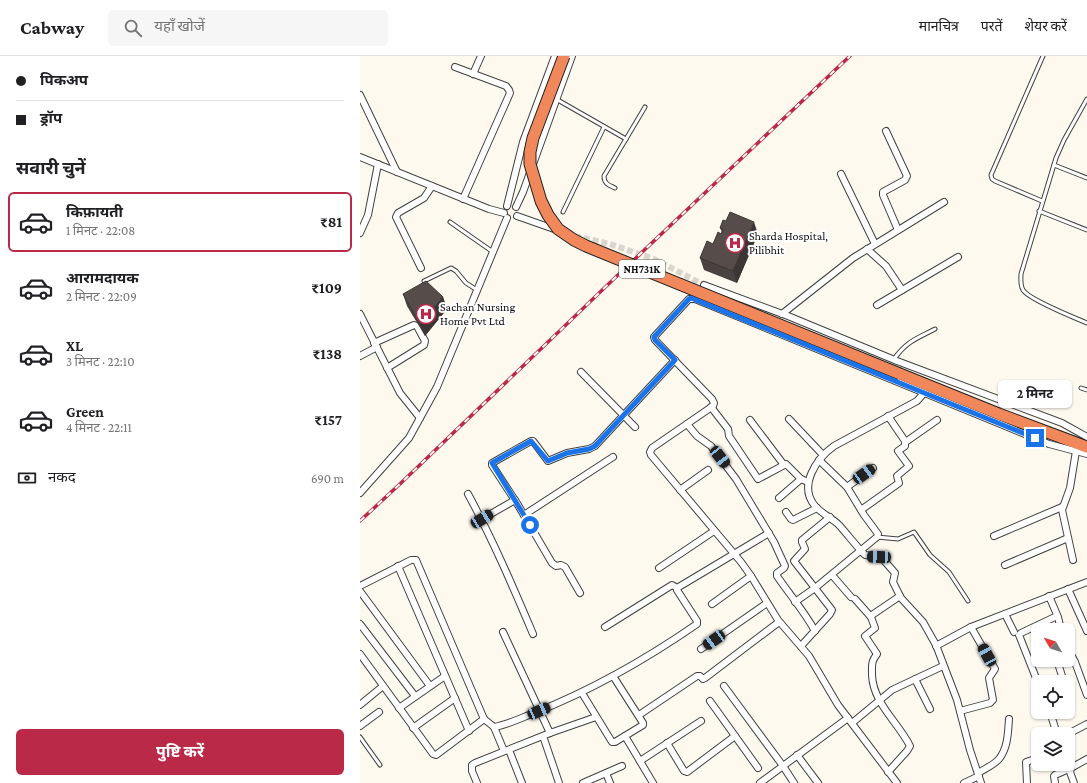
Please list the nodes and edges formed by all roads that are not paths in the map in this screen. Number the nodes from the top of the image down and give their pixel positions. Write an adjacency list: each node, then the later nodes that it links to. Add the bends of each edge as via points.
1 (481, 56): 7 (street)
2 (555, 56): 28 (street, via 523,142)
3 (564, 56): 72 (highway, NH731K, bridge, via 530,152 530,164 541,201 558,229 586,246 999,414)
4 (572, 56): 9 (street)
5 (1043, 56): 24 (lane, via 991,175 995,181)
6 (455, 67): 7 (street)
7 (473, 74): 23 (street, via 506,86 510,93)
8 (360, 96): 18 (street)
9 (556, 99): 12 (lane); 26 (street)
10 (1087, 99): 17 (lane, via 1064,140)
11 (645, 108): 14 (lane)
12 (604, 127): 14 (lane); 29 (lane)
13 (886, 131): 32 (street, via 907,176 905,180 883,192)
14 (626, 139): 22 (lane, via 604,176 606,184)
15 (360, 157): 16 (street)
16 (378, 164): 18 (street); 34 (street, via 368,215)
17 (1054, 165): 20 (lane); 24 (lane)
18 (397, 172): 21 (street)
19 (840, 174): 36 (street)
20 (1087, 178)
21 (432, 186): 23 (street); 40 (street, via 424,198 398,213 396,217)
22 (615, 188)
23 (463, 199): 28 (street, via 489,209)
24 (1042, 200): 27 (lane)
25 (944, 202): 32 (street)
26 (516, 207): 28 (street, via 512,205); 30 (street)
27 (1039, 211): 33 (lane); 48 (lane, via 1021,274 1023,291 1032,298)
28 (506, 212): 30 (street, via 514,219); 38 (street)
29 (563, 212)
30 (517, 216): 35 (street)
31 (450, 222): 38 (lane)
32 (898, 230): 36 (street)
33 (1087, 230)
34 (360, 233)
35 (575, 236)
36 (875, 244): 37 (street)
37 (867, 249): 44 (street, via 886,266); 47 (street)
38 (493, 252): 43 (street)
39 (958, 257): 44 (street)
40 (420, 268)
41 (424, 281): 43 (lane, via 451,268)
42 (704, 285): 47 (street)
43 (477, 290): 64 (street, via 437,387)
44 (902, 290): 45 (street)
45 (877, 305)
46 (360, 314): 49 (street)
47 (782, 314): 55 (street)
48 (1087, 323)
49 (366, 327): 51 (street); 52 (street)
50 (935, 329): 55 (lane, via 903,347)
51 (360, 330)
52 (375, 345): 53 (street); 56 (street); 56 (street, via 414,325 425,341 424,345)
53 (360, 356)
54 (675, 360): 60 (street, via 654,337 689,299 695,299); 61 (street, via 714,401); 62 (street)
55 (894, 360): 70 (street, via 1062,423)
56 (387, 368): 64 (street, via 400,393)
57 (582, 372): 62 (street)
58 (1081, 388): 59 (lane)
59 (1087, 390)
60 (924, 394): 63 (street, via 917,401); 73 (street, via 1049,444)
61 (711, 407): 68 (street); 77 (street, via 728,428 729,436 758,479)
62 (623, 415): 69 (street); 87 (street, via 593,448 567,453 548,461 531,441 493,461 492,465)
63 (888, 416): 71 (street); 76 (street, via 834,446)
64 (420, 418): 84 (street, via 409,438)
65 (789, 419): 76 (street)
66 (750, 420): 77 (street)
67 (937, 420): 71 (street)
68 (687, 424): 83 (street, via 650,452); 96 (street, via 697,436 711,446 736,479)
69 (635, 427)
70 (1087, 437)
71 (906, 441): 90 (street, via 905,446 898,451 909,466 897,476 899,483)
72 (1087, 447)
73 (1076, 451): 74 (street); 88 (street, via 1072,482)
74 (1087, 454)
75 (613, 457): 92 (street)
76 (821, 457): 81 (street); 82 (street)
77 (784, 464): 80 (street)
78 (873, 468): 82 (street)
79 (708, 470): 83 (street)
80 (801, 478): 81 (street); 86 (street)
81 (808, 482): 89 (street, via 808,493)
82 (847, 487): 90 (street)
83 (680, 490): 95 (street)
84 (360, 493)
85 (468, 494): 94 (street)
86 (779, 498)
87 (514, 500): 92 (street); 94 (street)
88 (1062, 507): 97 (street); 99 (street)
89 (817, 508): 91 (street, via 793,520); 93 (street)
90 (860, 510): 98 (street, via 877,533)
91 (786, 512)
92 (524, 515): 114 (street, via 554,566 565,567)
93 (830, 518): 100 (street); 111 (street, via 802,540 805,549 794,561)
94 (482, 519): 133 (street)
95 (714, 531): 101 (street); 105 (street)
96 (769, 533): 101 (street); 118 (street, via 785,566 777,576)
97 (994, 536)
98 (877, 537): 100 (street); 117 (lane, via 898,539 914,532 930,554 949,572)
99 (1068, 538): 102 (street); 103 (street)
100 (860, 550): 106 (street); 115 (street, via 868,557 879,557 895,573 893,582)
101 (733, 554): 107 (street); 110 (street)
102 (1073, 560)
103 (1005, 565)
104 (398, 566): 109 (street); 141 (street); 162 (street, via 416,560)
105 (659, 568)
106 (832, 575): 111 (street); 123 (street)
107 (751, 576): 119 (street); 120 (street)
108 (1087, 582): 112 (street)
109 (360, 586)
110 (677, 588): 127 (street, via 672,585); 142 (street, via 697,621 696,624)
111 (815, 588): 118 (street); 129 (street, via 832,610)
112 (1068, 589): 116 (street); 130 (street)
113 (360, 591): 146 (street)
114 (580, 593)
115 (900, 596): 123 (street); 135 (street, via 923,622)
116 (1049, 596): 121 (street); 122 (street)
117 (968, 601)
118 (795, 602): 129 (street)
119 (767, 603): 124 (street); 136 (street)
120 (712, 604)
121 (1004, 614): 128 (street); 132 (street)
122 (1057, 616): 125 (street); 140 (street, via 1019,635)
123 (871, 617): 152 (street, via 875,628 865,636 877,653 872,662 872,681)
124 (779, 622): 134 (street); 160 (street, via 705,678 697,676)
125 (1059, 623)
126 (360, 624): 150 (street)
127 (605, 627)
128 (971, 627): 135 (street); 158 (street, via 994,669 989,678 993,700)
129 (815, 631): 134 (street)
130 (1087, 631)
131 (503, 632): 157 (street)
132 (1014, 632)
133 (533, 634)
134 (801, 646): 165 (street)
135 (936, 646): 139 (street)
136 (702, 649)
137 (361, 656): 145 (street)
138 (1075, 662): 144 (street)
139 (943, 666): 143 (street); 158 (street)
140 (1035, 675)
141 (445, 676): 146 (street); 151 (street)
142 (613, 676): 148 (street); 160 (street)
143 (915, 679): 152 (street, via 892,690); 156 (street)
144 (1084, 681): 149 (street)
145 (383, 686): 154 (street); 155 (street)
146 (430, 686): 150 (street)
147 (724, 686): 186 (street)
148 (582, 693): 157 (street); 161 (street)
149 (1087, 695)
150 (415, 696): 155 (street)
151 (455, 698): 169 (street); 170 (street)
152 (879, 700): 165 (street); 191 (street, via 910,746)
153 (710, 701): 176 (street)
154 (360, 705)
155 (399, 708): 169 (street)
156 (930, 709)
157 (539, 711): 168 (street); 172 (street)
158 (960, 711): 193 (street)
159 (379, 712): 167 (street)
160 (639, 715): 175 (street, via 643,725)
161 (596, 717): 172 (street); 175 (street, via 612,742)
162 (484, 719): 168 (street); 170 (street)
163 (1009, 719): 193 (street, via 1002,755)
164 (701, 721): 178 (street)
165 (850, 721): 180 (street); 191 (street)
166 (1085, 725): 171 (street); 173 (street)
167 (360, 726)
168 (494, 727): 179 (street)
169 (413, 728): 170 (street, via 436,755)
170 (469, 730)
171 (1075, 730)
172 (550, 733): 174 (street)
173 (1087, 733)
174 (543, 736): 179 (street); 196 (street)
175 (625, 736): 183 (street)
176 (735, 736): 178 (street, via 687,772); 188 (street)
177 (360, 737): 184 (lane)
178 (666, 743): 183 (street)
179 (506, 750): 194 (street, via 472,765); 195 (street)
180 (797, 755): 186 (street); 202 (street)
181 (1087, 759): 187 (street)
182 (1031, 760): 206 (street, via 1026,762)
183 (640, 761): 199 (street)
184 (380, 764)
185 (622, 766): 192 (street)
186 (783, 766): 200 (street); 201 (street)
187 (1075, 766)
188 (758, 768)
189 (1064, 771): 207 (street, via 1054,776)
190 (1070, 771): 208 (street)
191 (888, 772): 203 (street)
192 (606, 773): 197 (street); 198 (street)
193 (978, 775): 204 (street); 205 (street)
194 (477, 783)
195 (522, 783)
196 (559, 783)
197 (583, 783)
198 (610, 783)
199 (653, 783)
200 (760, 783)
201 (794, 783)
202 (818, 783)
203 (897, 783)
204 (964, 783)
205 (981, 783)
206 (1027, 783)
207 (1055, 783)
208 (1074, 783)

